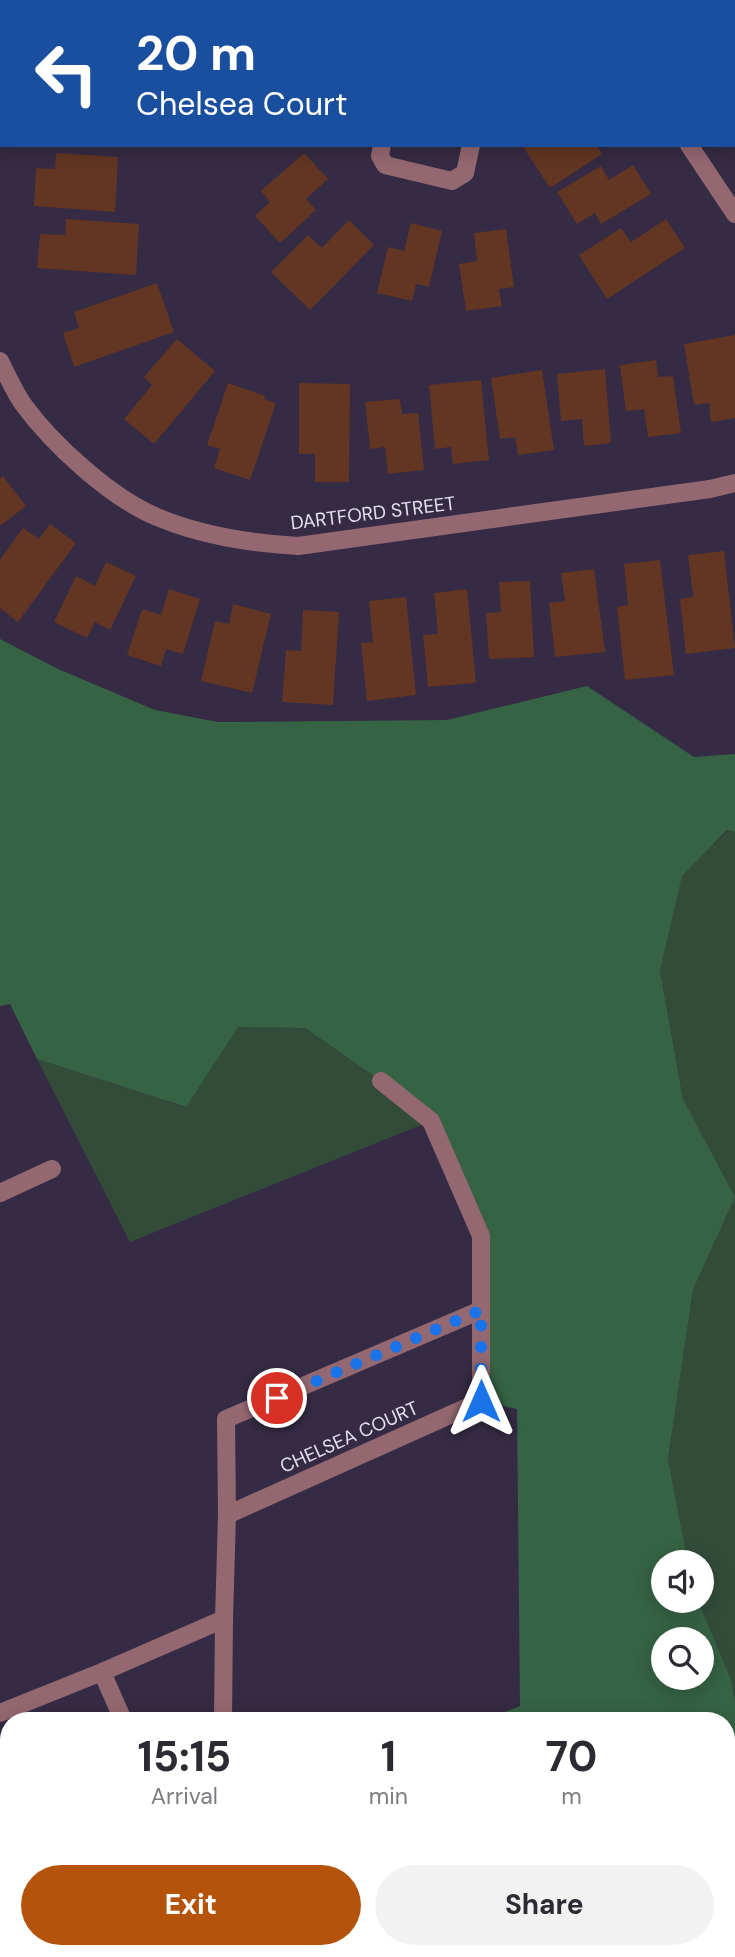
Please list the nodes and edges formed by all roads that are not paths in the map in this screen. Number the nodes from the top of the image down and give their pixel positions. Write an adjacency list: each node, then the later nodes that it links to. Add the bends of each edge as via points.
1 (382, 147): 2 (street, via 385,165 452,181 465,173)
2 (471, 147)
3 (691, 147): 4 (street)
4 (735, 214)
5 (0, 361): 6 (street, DARTFORD STREET, via 23,404 71,456 110,489 157,517 239,541 298,545)
6 (735, 483)
7 (381, 1082): 10 (street, CHELSEA COURT, via 431,1121 481,1236)
8 (52, 1169): 9 (street)
9 (0, 1193)
10 (481, 1310): 11 (street, CHELSEA COURT, via 481,1401); 11 (street, via 226,1419)
11 (227, 1515): 12 (street)
12 (223, 1619): 13 (street); 16 (street)
13 (102, 1672): 14 (street); 15 (street)
14 (2, 1712)
15 (120, 1712)
16 (223, 1712)

